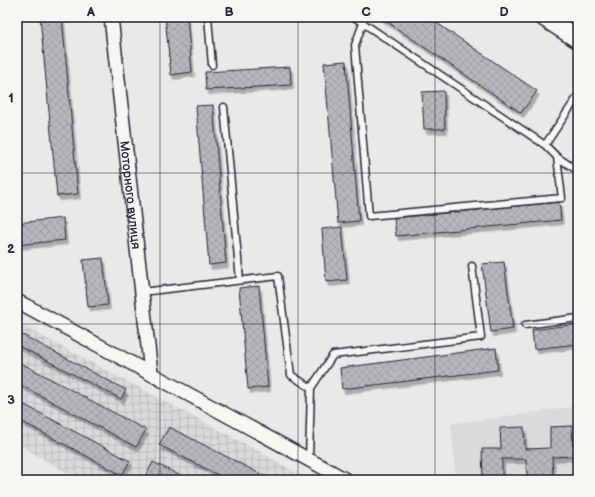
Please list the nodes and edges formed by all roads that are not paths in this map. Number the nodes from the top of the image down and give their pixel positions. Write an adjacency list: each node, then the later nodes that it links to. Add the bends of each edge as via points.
1 (111, 17): 15 (street, Моторного вулиця)
2 (208, 17): 7 (lane)
3 (354, 17): 5 (lane)
4 (544, 17): 6 (street)
5 (362, 22): 10 (lane); 11 (lane, via 355,45 369,216 562,198)
6 (578, 39)
7 (212, 65)
8 (578, 96): 10 (lane)
9 (224, 108): 14 (lane)
10 (546, 145): 11 (lane)
11 (557, 157): 12 (lane)
12 (578, 170)
13 (472, 266): 20 (lane, via 481,337 333,356)
14 (240, 280): 15 (lane); 20 (lane, via 278,276 291,375)
15 (142, 292): 19 (street, Моторного вулиця)
16 (17, 301): 19 (street)
17 (578, 318): 18 (lane)
18 (525, 325)
19 (151, 373): 21 (street)
20 (311, 388): 21 (lane)
21 (309, 460): 22 (street)
22 (346, 480)

